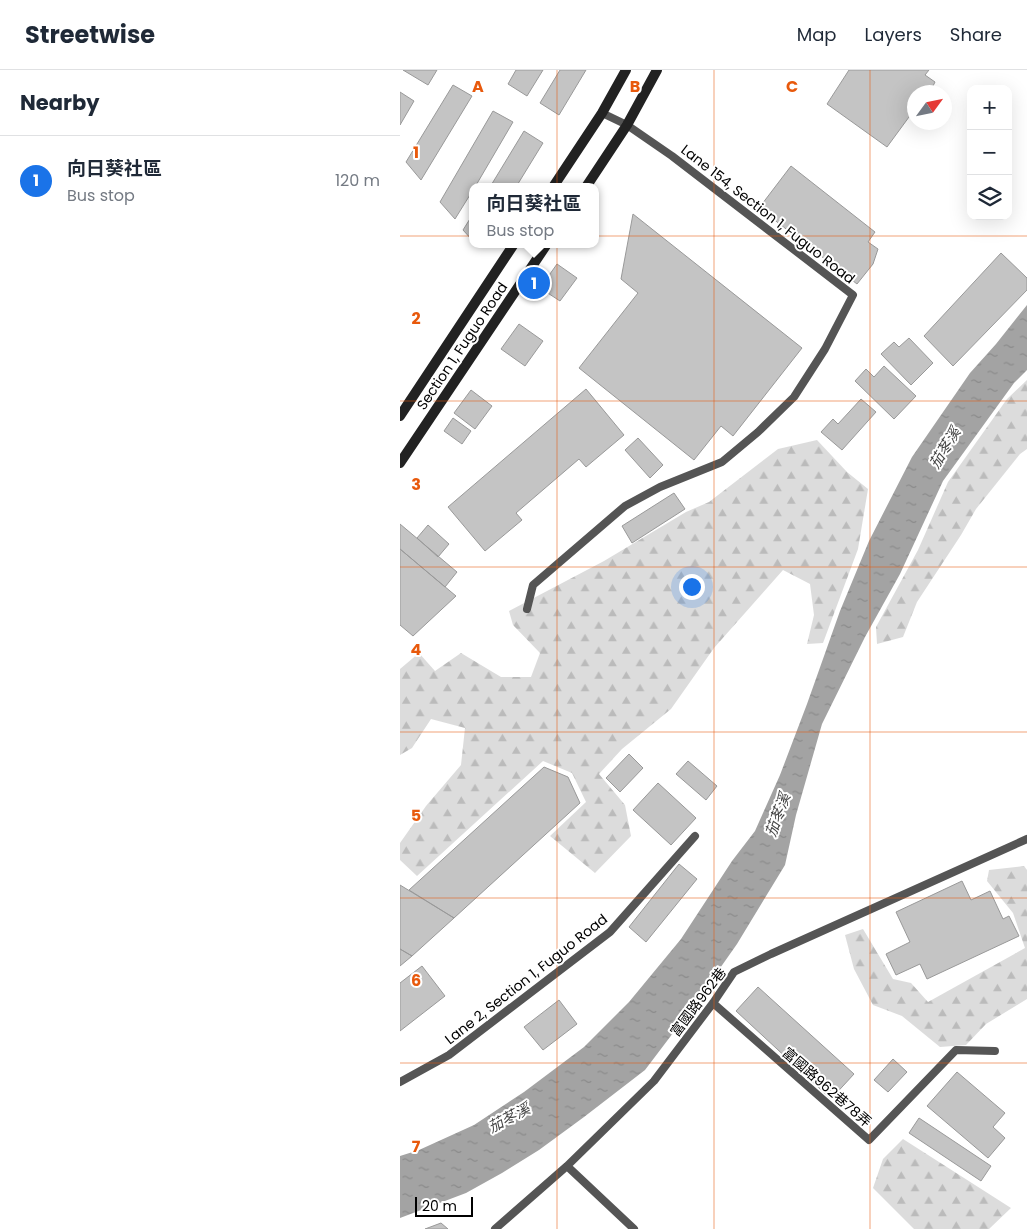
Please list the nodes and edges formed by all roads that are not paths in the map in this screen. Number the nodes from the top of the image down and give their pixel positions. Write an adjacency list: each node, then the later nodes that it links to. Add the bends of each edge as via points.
1 (626, 70): 3 (street)
2 (657, 70): 4 (street)
3 (602, 113): 4 (lane, Lane 154, Section 1, Fuguo Road); 5 (street)
4 (627, 125): 6 (street); 11 (lane, Lane 154, Section 1, Fuguo Road, via 853,295 825,349 794,397 780,411 722,462 660,487 625,506 533,585)
5 (556, 183)
6 (589, 183)
7 (511, 248): 9 (street, Section 1, Fuguo Road)
8 (544, 248): 10 (street, Section 1, Fuguo Road)
9 (400, 416)
10 (400, 463)
11 (527, 610)
12 (696, 836): 16 (lane, Lane 2, Section 1, Fuguo Road, via 610,932 449,1056)
13 (1027, 839): 14 (lane, 富國路962巷, via 734,972)
14 (713, 1003): 15 (lane, 富國路962巷78弄, via 869,1140 956,1050); 17 (lane, 富國路962巷, via 654,1081)
15 (995, 1051)
16 (400, 1082)
17 (567, 1166): 18 (lane, 富國路962巷); 19 (lane)
18 (495, 1229)
19 (634, 1229)

